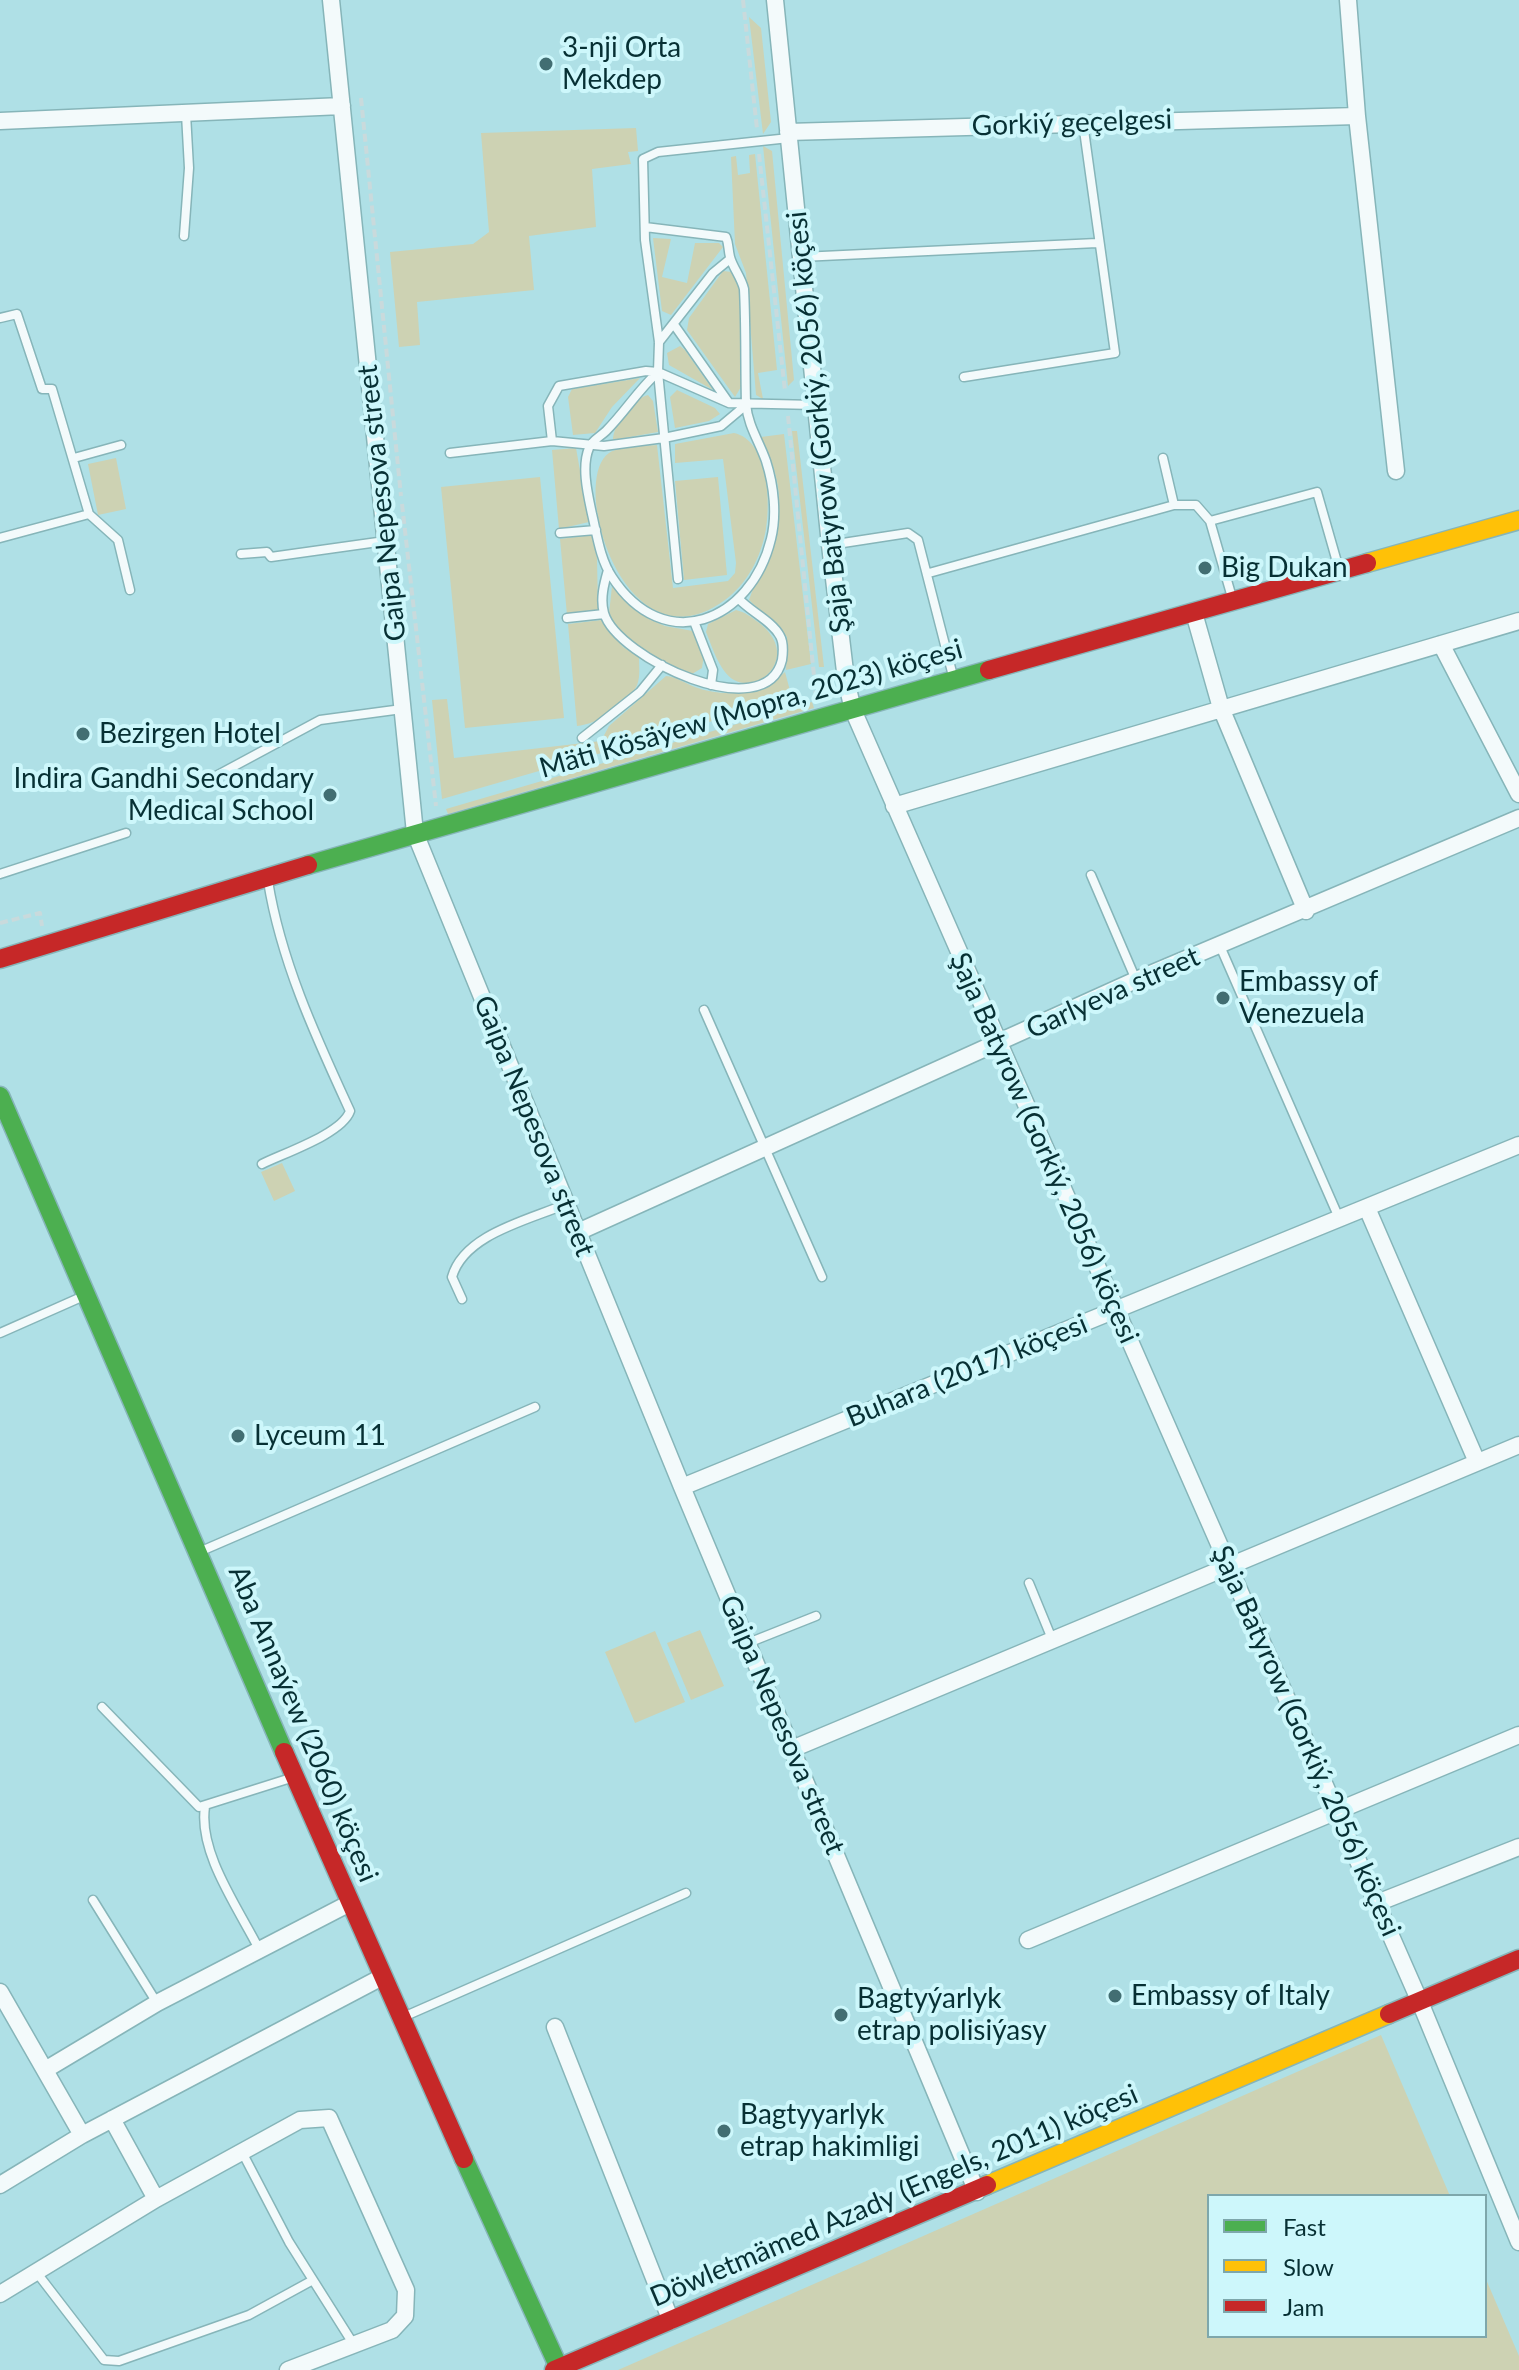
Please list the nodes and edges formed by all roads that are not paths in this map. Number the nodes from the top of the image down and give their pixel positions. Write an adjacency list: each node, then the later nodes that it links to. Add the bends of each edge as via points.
1 (331, 0): 4 (street, Gaipa Nepesova street)
2 (775, 0): 9 (street, Şaja Batyrow (Gorkiý, 2056) köçesi)
3 (1348, 0): 6 (street)
4 (342, 106): 5 (street); 38 (street, Gaipa Nepesova street)
5 (186, 114): 7 (street); 11 (lane)
6 (1357, 116): 8 (street, Gorkiý geçelgesi); 30 (street)
7 (0, 121)
8 (1083, 122): 9 (street, Gorkiý geçelgesi); 12 (lane)
9 (788, 135): 10 (lane, via 658,152 643,159); 13 (street, Şaja Batyrow (Gorkiý, 2056) köçesi)
10 (645, 227): 14 (lane, via 726,237); 17 (lane)
11 (184, 236)
12 (1097, 243): 13 (lane); 19 (lane, via 1115,353)
13 (801, 257): 22 (street, Şaja Batyrow (Gorkiý, 2056) köçesi)
14 (730, 259): 16 (lane, via 713,273); 21 (lane, via 744,289)
15 (0, 318): 28 (lane, via 17,314 42,389 52,389)
16 (675, 326): 17 (lane); 20 (lane)
17 (659, 342): 18 (lane)
18 (658, 372): 20 (lane); 23 (lane); 24 (lane, via 559,386 548,406); 26 (lane)
19 (964, 377)
20 (729, 403): 21 (lane)
21 (746, 405): 22 (lane); 23 (lane, via 721,426); 46 (lane, via 766,461 774,512 771,540 749,589)
22 (816, 405): 39 (street, Şaja Batyrow (Gorkiý, 2056) köçesi)
23 (664, 438): 26 (lane); 44 (lane)
24 (552, 441): 26 (lane); 27 (lane)
25 (121, 445): 28 (lane)
26 (589, 446): 35 (lane, via 586,472)
27 (450, 453)
28 (74, 458): 32 (lane)
29 (1163, 458): 31 (lane)
30 (1396, 471)
31 (1174, 505): 34 (lane, via 1196,505); 43 (lane)
32 (89, 514): 37 (lane); 45 (lane, via 118,540)
33 (1519, 520): 42 (street, Mäti Kösäýew (Mopra, 2023) köçesi)
34 (1210, 521): 42 (lane, via 1317,492); 47 (lane)
35 (596, 530): 36 (lane); 41 (lane)
36 (560, 533)
37 (0, 538)
38 (385, 541): 40 (lane, via 271,557 267,552); 58 (street, Gaipa Nepesova street)
39 (830, 545): 43 (lane, via 908,533 918,540); 59 (street, Şaja Batyrow (Gorkiý, 2056) köçesi)
40 (241, 554)
41 (608, 570): 49 (lane); 52 (lane, via 626,594 655,617)
42 (1339, 571): 47 (street, Mäti Kösäýew (Mopra, 2023) köçesi)
43 (929, 573): 55 (lane)
44 (678, 579)
45 (130, 590)
46 (739, 599): 52 (lane); 56 (lane, via 779,634 781,665 759,685)
47 (1233, 602): 48 (street, Mäti Kösäýew (Mopra, 2023) köçesi)
48 (1194, 613): 55 (street, Mäti Kösäýew (Mopra, 2023) köçesi); 57 (street)
49 (604, 614): 50 (lane); 54 (lane, via 627,641)
50 (567, 618)
51 (1519, 621): 53 (street)
52 (695, 624): 56 (lane, via 713,670)
53 (1441, 644): 57 (street); 62 (street)
54 (662, 665): 56 (lane); 60 (lane, via 640,692)
55 (955, 681): 59 (street, Mäti Kösäýew (Mopra, 2023) köçesi)
56 (711, 685)
57 (1221, 708): 63 (street); 70 (street)
58 (402, 709): 61 (lane, via 320,720); 66 (street, Gaipa Nepesova street)
59 (853, 710): 63 (street, Şaja Batyrow (Gorkiý, 2056) köçesi); 66 (street, Mäti Kösäýew (Mopra, 2023) köçesi)
60 (582, 738)
61 (214, 777)
62 (1519, 794)
63 (894, 806): 75 (street, Şaja Batyrow (Gorkiý, 2056) köçesi)
64 (1519, 818): 70 (street, Garlyeva street)
65 (126, 833): 67 (lane)
66 (415, 833): 69 (street, Mäti Kösäýew (Mopra, 2023) köçesi); 80 (street, Gaipa Nepesova street)
67 (0, 874)
68 (1091, 875): 73 (lane)
69 (267, 876): 72 (street, Mäti Kösäýew (Mopra, 2023) köçesi); 79 (lane, via 284,950 350,1111 347,1120 329,1132)
70 (1306, 911): 71 (street, Garlyeva street)
71 (1220, 946): 73 (street, Garlyeva street); 82 (lane)
72 (0, 959)
73 (1136, 980): 75 (street, Garlyeva street)
74 (704, 1010): 78 (lane)
75 (998, 1044): 78 (street, Garlyeva street); 87 (street, Şaja Batyrow (Gorkiý, 2056) köçesi)
76 (0, 1096): 85 (street, Aba Annaýew (2060) köçesi)
77 (1519, 1145): 81 (street, Buhara (2017) köçesi)
78 (763, 1146): 83 (street, Garlyeva street); 84 (lane)
79 (262, 1164)
80 (566, 1204): 83 (street, Gaipa Nepesova street); 86 (lane, via 477,1243 461,1256 452,1277)
81 (1367, 1208): 82 (street, Buhara (2017) köçesi); 91 (street)
82 (1339, 1219): 87 (street, Buhara (2017) köçesi)
83 (578, 1232): 92 (street, Gaipa Nepesova street)
84 (822, 1277)
85 (87, 1295): 88 (lane); 93 (street, Aba Annaýew (2060) köçesi)
86 (462, 1299)
87 (1116, 1310): 92 (street, Buhara (2017) köçesi); 94 (street, Şaja Batyrow (Gorkiý, 2056) köçesi)
88 (0, 1333)
89 (535, 1407): 93 (lane)
90 (1519, 1445): 91 (street)
91 (1477, 1462): 94 (street)
92 (682, 1487): 98 (street, Gaipa Nepesova street)
93 (198, 1553): 102 (street, Aba Annaýew (2060) köçesi)
94 (1229, 1567): 97 (street); 104 (street, Şaja Batyrow (Gorkiý, 2056) köçesi)
95 (1029, 1583): 97 (lane)
96 (816, 1616): 98 (lane)
97 (1053, 1640): 101 (street)
98 (747, 1644): 101 (street, Gaipa Nepesova street)
99 (102, 1707): 103 (lane, via 197,1806)
100 (1519, 1735): 104 (street)
101 (792, 1749): 124 (street, Gaipa Nepesova street)
102 (295, 1776): 103 (lane); 108 (street, Aba Annaýew (2060) köçesi)
103 (205, 1807): 111 (lane, via 202,1825 209,1851)
104 (1337, 1811): 109 (street, Şaja Batyrow (Gorkiý, 2056) köçesi); 110 (street)
105 (1519, 1847): 109 (street)
106 (686, 1893): 117 (lane)
107 (93, 1900): 116 (lane)
108 (350, 1903): 111 (street); 113 (street, Aba Annaýew (2060) köçesi)
109 (1377, 1903): 115 (street, Şaja Batyrow (Gorkiý, 2056) köçesi)
110 (1028, 1940)
111 (260, 1951): 116 (street)
112 (1519, 1959): 115 (street, Döwletmämed Azady (Engels, 2011) köçesi)
113 (382, 1977): 117 (street, Aba Annaýew (2060) köçesi); 120 (street)
114 (0, 1992): 119 (street)
115 (1420, 2002): 124 (street, Döwletmämed Azady (Engels, 2011) köçesi); 126 (street, Şaja Batyrow (Gorkiý, 2056) köçesi)
116 (157, 2003): 119 (street)
117 (400, 2019): 132 (street, Aba Annaýew (2060) köçesi)
118 (555, 2027): 130 (street)
119 (45, 2070): 121 (street)
120 (112, 2119): 121 (street); 125 (street)
121 (82, 2135): 123 (street)
122 (242, 2152): 125 (street); 128 (lane); 131 (street, via 300,2120 329,2118 334,2126 408,2297 405,2316 392,2330)
123 (0, 2185)
124 (977, 2192): 130 (street, Döwletmämed Azady (Engels, 2011) köçesi)
125 (156, 2199): 127 (street)
126 (1519, 2242)
127 (37, 2273): 128 (lane, via 104,2360 119,2361 249,2315); 129 (street)
128 (313, 2280): 131 (lane)
129 (0, 2294)
130 (671, 2321): 132 (street, Döwletmämed Azady (Engels, 2011) köçesi)
131 (355, 2347): 133 (street)
132 (558, 2369)
133 (288, 2370)

